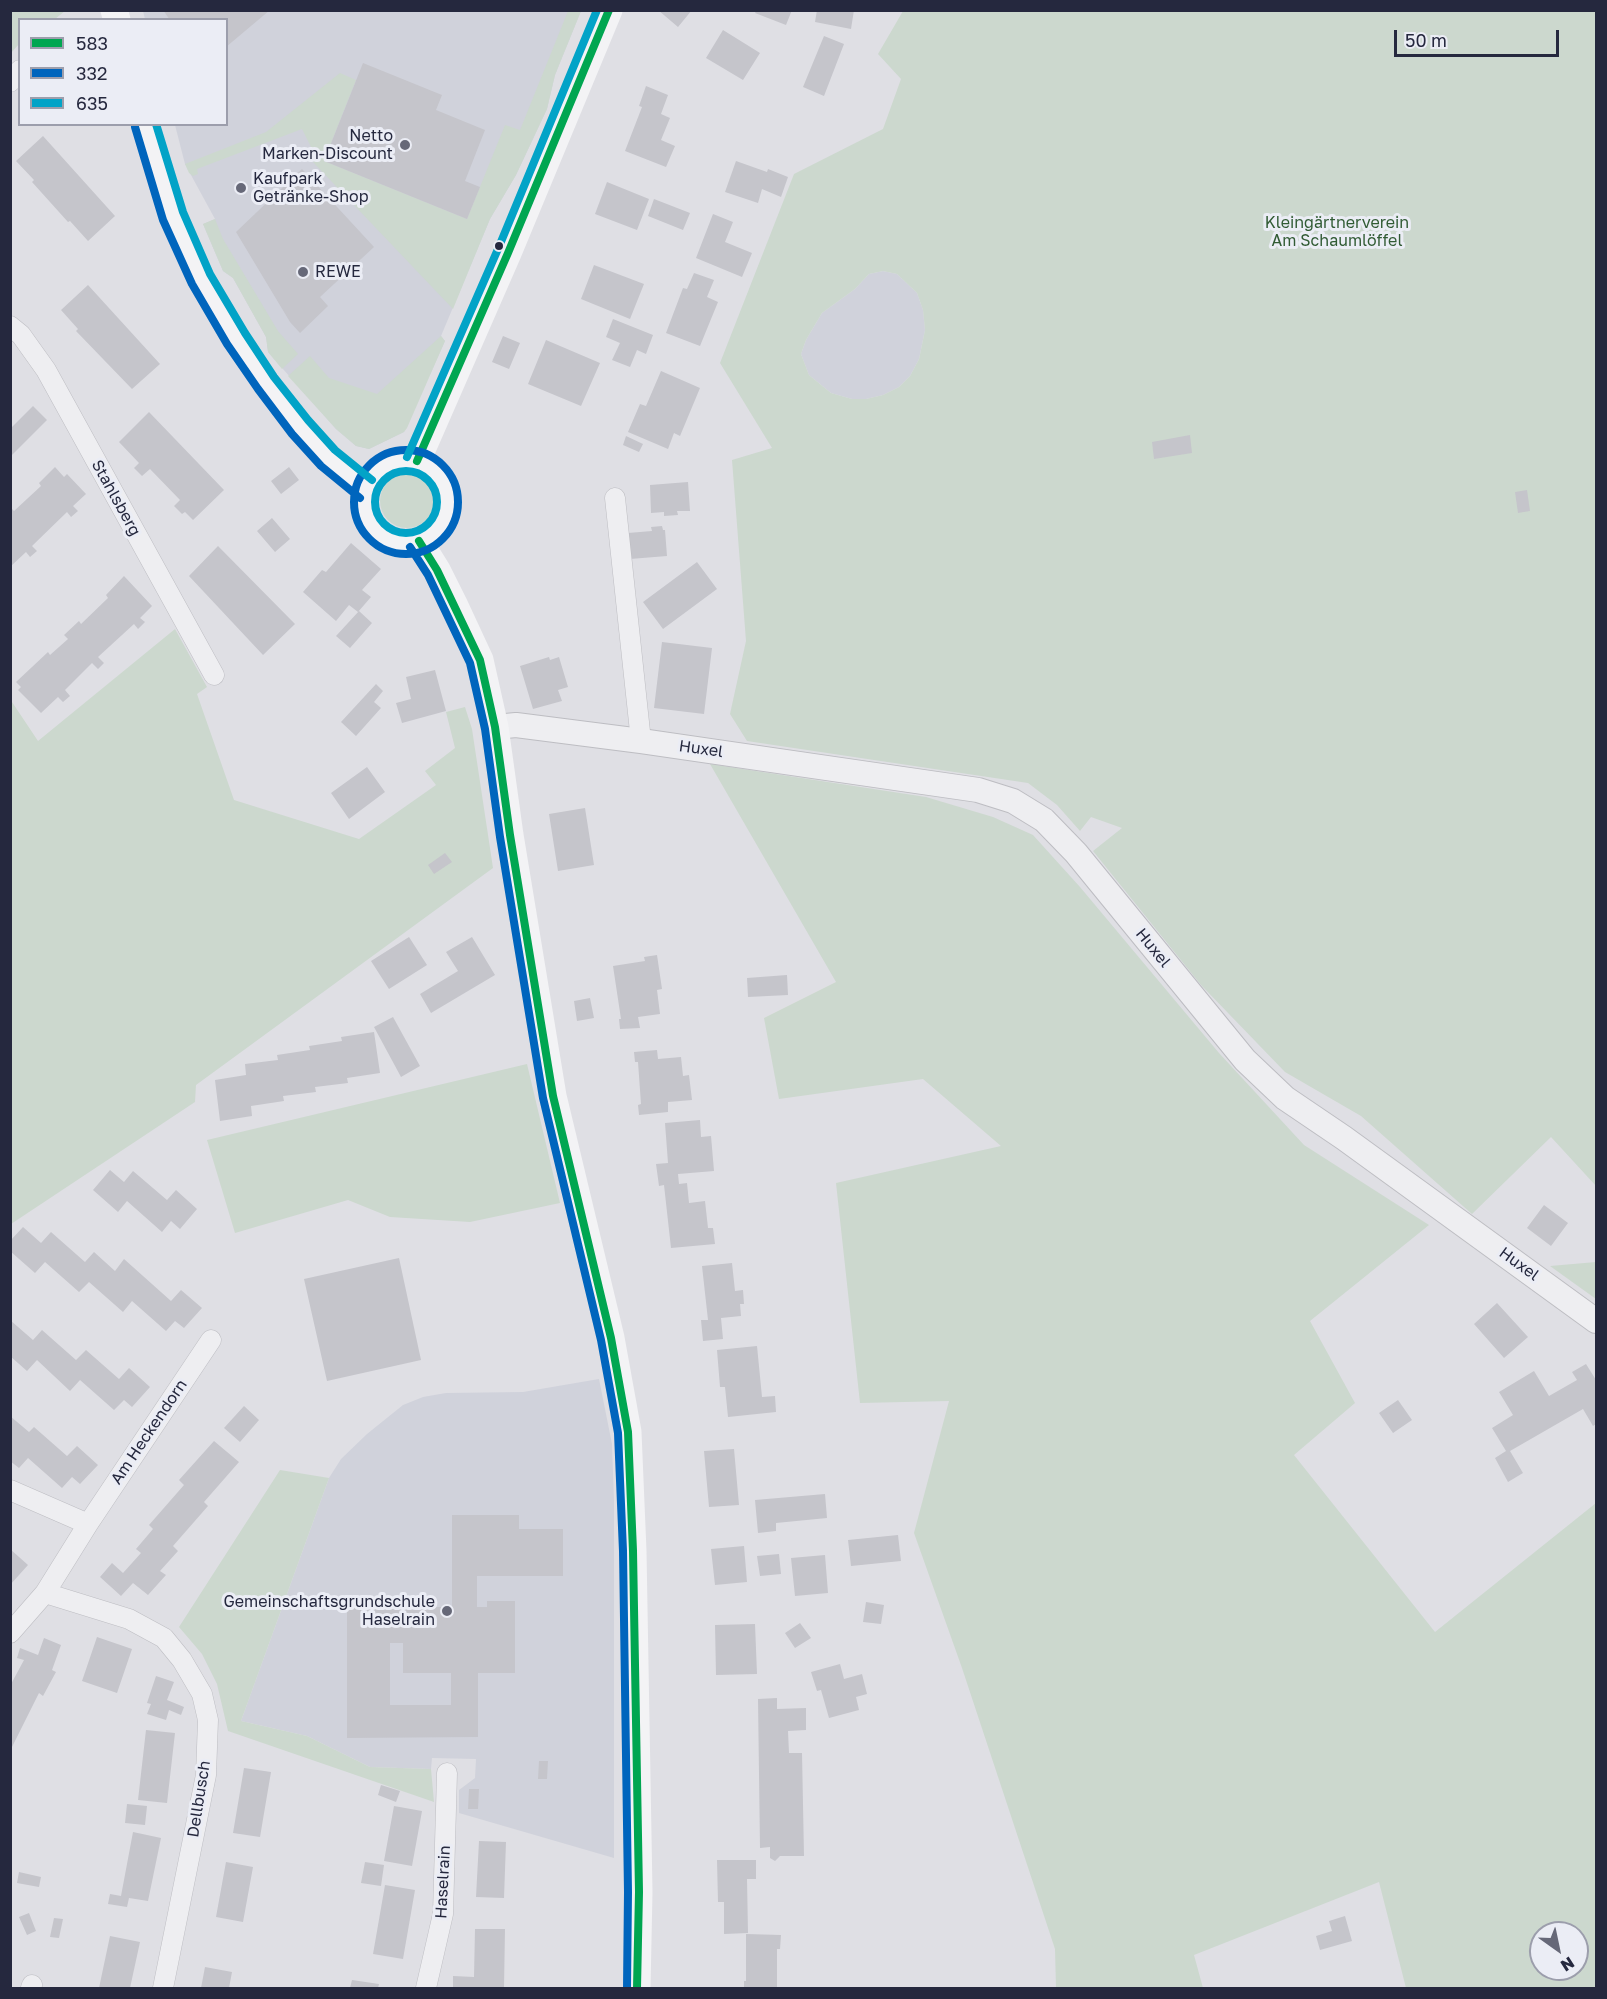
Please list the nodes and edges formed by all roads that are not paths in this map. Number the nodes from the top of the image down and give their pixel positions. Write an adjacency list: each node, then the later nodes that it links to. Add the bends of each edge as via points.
1 (609, 10): 4 (main road)
2 (146, 126): 5 (main road, via 173,216 201,279 236,339 300,427 328,458)
3 (10, 326): 8 (street, Stahlsberg, via 46,370)
4 (417, 461): 5 (main road, via 386,465 377,471); 7 (main road, via 435,471 447,500 443,521)
5 (366, 489): 7 (main road, via 366,516 376,531 401,543)
6 (615, 498): 10 (street)
7 (419, 541): 9 (main road, via 446,587 480,660)
8 (214, 675)
9 (495, 727): 10 (street, Huxel, via 516,725); 20 (main road, via 553,1096 611,1338 628,1432 633,1551)
10 (641, 741): 11 (street, Huxel, via 978,790 1020,805 1044,820 1076,853 1245,1060 1286,1098)
11 (1596, 1321)
12 (211, 1340): 14 (street, Am Heckendorn)
13 (10, 1490): 14 (street)
14 (88, 1524): 15 (street, Am Heckendorn)
15 (45, 1593): 16 (street, Am Heckendorn); 18 (street, Dellbusch, via 129,1619 164,1638 202,1694 208,1720 206,1775)
16 (10, 1632)
17 (447, 1773): 19 (street, Haselrain, via 443,1914)
18 (163, 1989)
19 (426, 1989)
20 (637, 1989)

